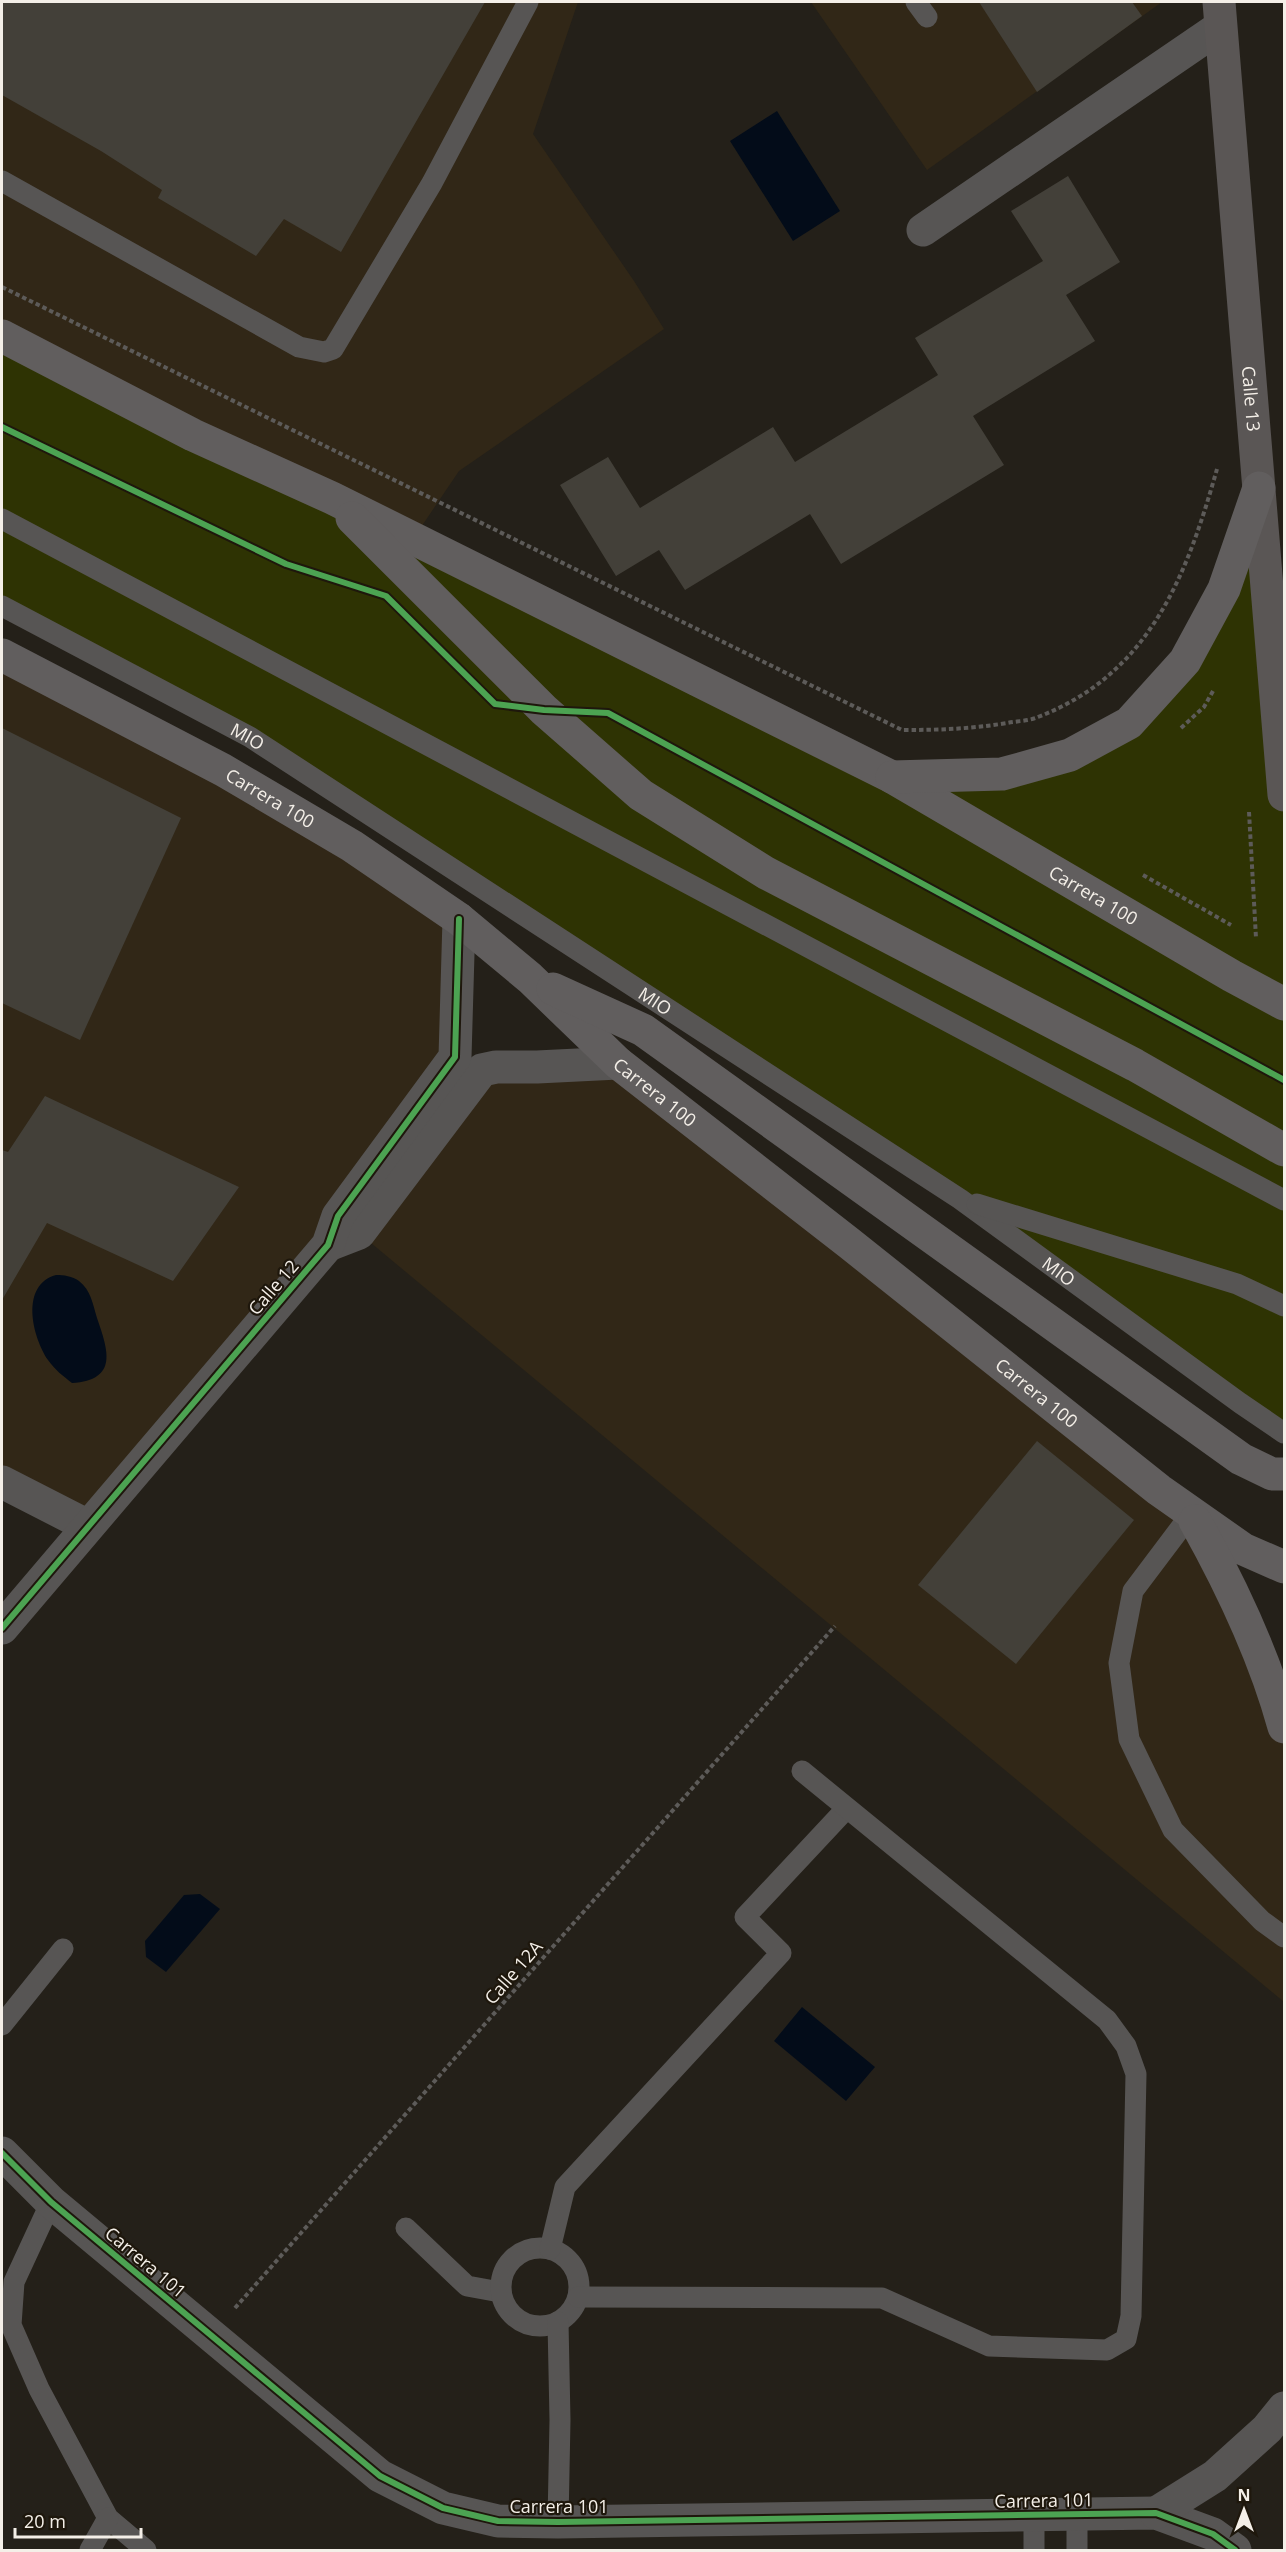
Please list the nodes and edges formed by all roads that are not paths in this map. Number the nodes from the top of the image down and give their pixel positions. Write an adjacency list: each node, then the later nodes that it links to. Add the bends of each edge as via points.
1 (528, 2): 3 (lane, via 432,183 333,349 324,352 299,347)
2 (1220, 14): 4 (street); 6 (main road, Calle 13)
3 (2, 181)
4 (923, 230)
5 (2, 336): 7 (main road, Carrera 100, via 193,435)
6 (1259, 488): 11 (main road, via 1224,589 1185,661 1129,723 1070,755 1002,774); 12 (main road, Calle 13)
7 (332, 498): 11 (main road, Carrera 100); 17 (main road, via 544,710 640,795 766,873 1135,1065)
8 (2, 519): 19 (lane)
9 (2, 606): 18 (lane, MIO, via 250,737)
10 (2, 655): 13 (main road, Carrera 100, via 223,770 352,846)
11 (892, 777): 15 (main road, Carrera 100)
12 (1284, 795)
13 (459, 919): 14 (main road, Carrera 100); 20 (street, Calle 12, via 455,1057 338,1216)
14 (530, 978): 16 (main road, Carrera 100); 23 (main road, via 643,1030 1241,1459 1272,1473)
15 (1284, 1004)
16 (618, 1063): 20 (street, Calle 12, via 482,1070 359,1233); 25 (main road, Carrera 100)
17 (1284, 1150)
18 (960, 1199): 21 (lane, via 1237,1284); 22 (lane, MIO)
19 (1284, 1200)
20 (328, 1245): 26 (street, Calle 12)
21 (1284, 1306)
22 (1284, 1433)
23 (1284, 1474)
24 (2, 1482): 26 (street)
25 (1191, 1514): 27 (main road, Carrera 100, via 1243,1549); 29 (main road, via 1251,1632); 32 (lane, via 1133,1591 1119,1663 1129,1739 1173,1830 1262,1922)
26 (88, 1526): 28 (street, Calle 12)
27 (1284, 1567)
28 (2, 1628)
29 (1284, 1727)
30 (802, 1771): 31 (lane)
31 (846, 1809): 38 (lane, via 745,1917 782,1953 566,2187); 40 (lane, via 1107,2020 1126,2046 1136,2074 1131,2316 1126,2339 1107,2350 989,2346 882,2298)
32 (1284, 1937)
33 (63, 1949): 34 (lane)
34 (2, 2025)
35 (2, 2153): 36 (street, Carrera 101)
36 (51, 2202): 46 (lane, via 14,2282 11,2325 39,2389); 47 (street, Carrera 101, via 380,2476 443,2508 498,2521)
37 (406, 2229): 39 (lane, via 467,2286)
38 (550, 2249): 39 (lane, via 535,2248 508,2263); 40 (lane, via 564,2256 574,2268 579,2282)
39 (500, 2292): 41 (lane, via 505,2307 516,2319 530,2325)
40 (578, 2297): 41 (lane, via 571,2311)
41 (558, 2322): 47 (lane)
42 (1284, 2408): 43 (street, via 1267,2429 1215,2476)
43 (1156, 2513): 45 (street, Carrera 101); 52 (street, Carrera 101, via 1213,2534)
44 (1034, 2515): 45 (street, Carrera 101); 47 (street, Carrera 101); 50 (lane)
45 (1077, 2515): 51 (lane)
46 (108, 2518): 48 (lane); 49 (lane)
47 (558, 2522)
48 (90, 2550)
49 (146, 2550)
50 (1034, 2550)
51 (1077, 2550)
52 (1235, 2550)

